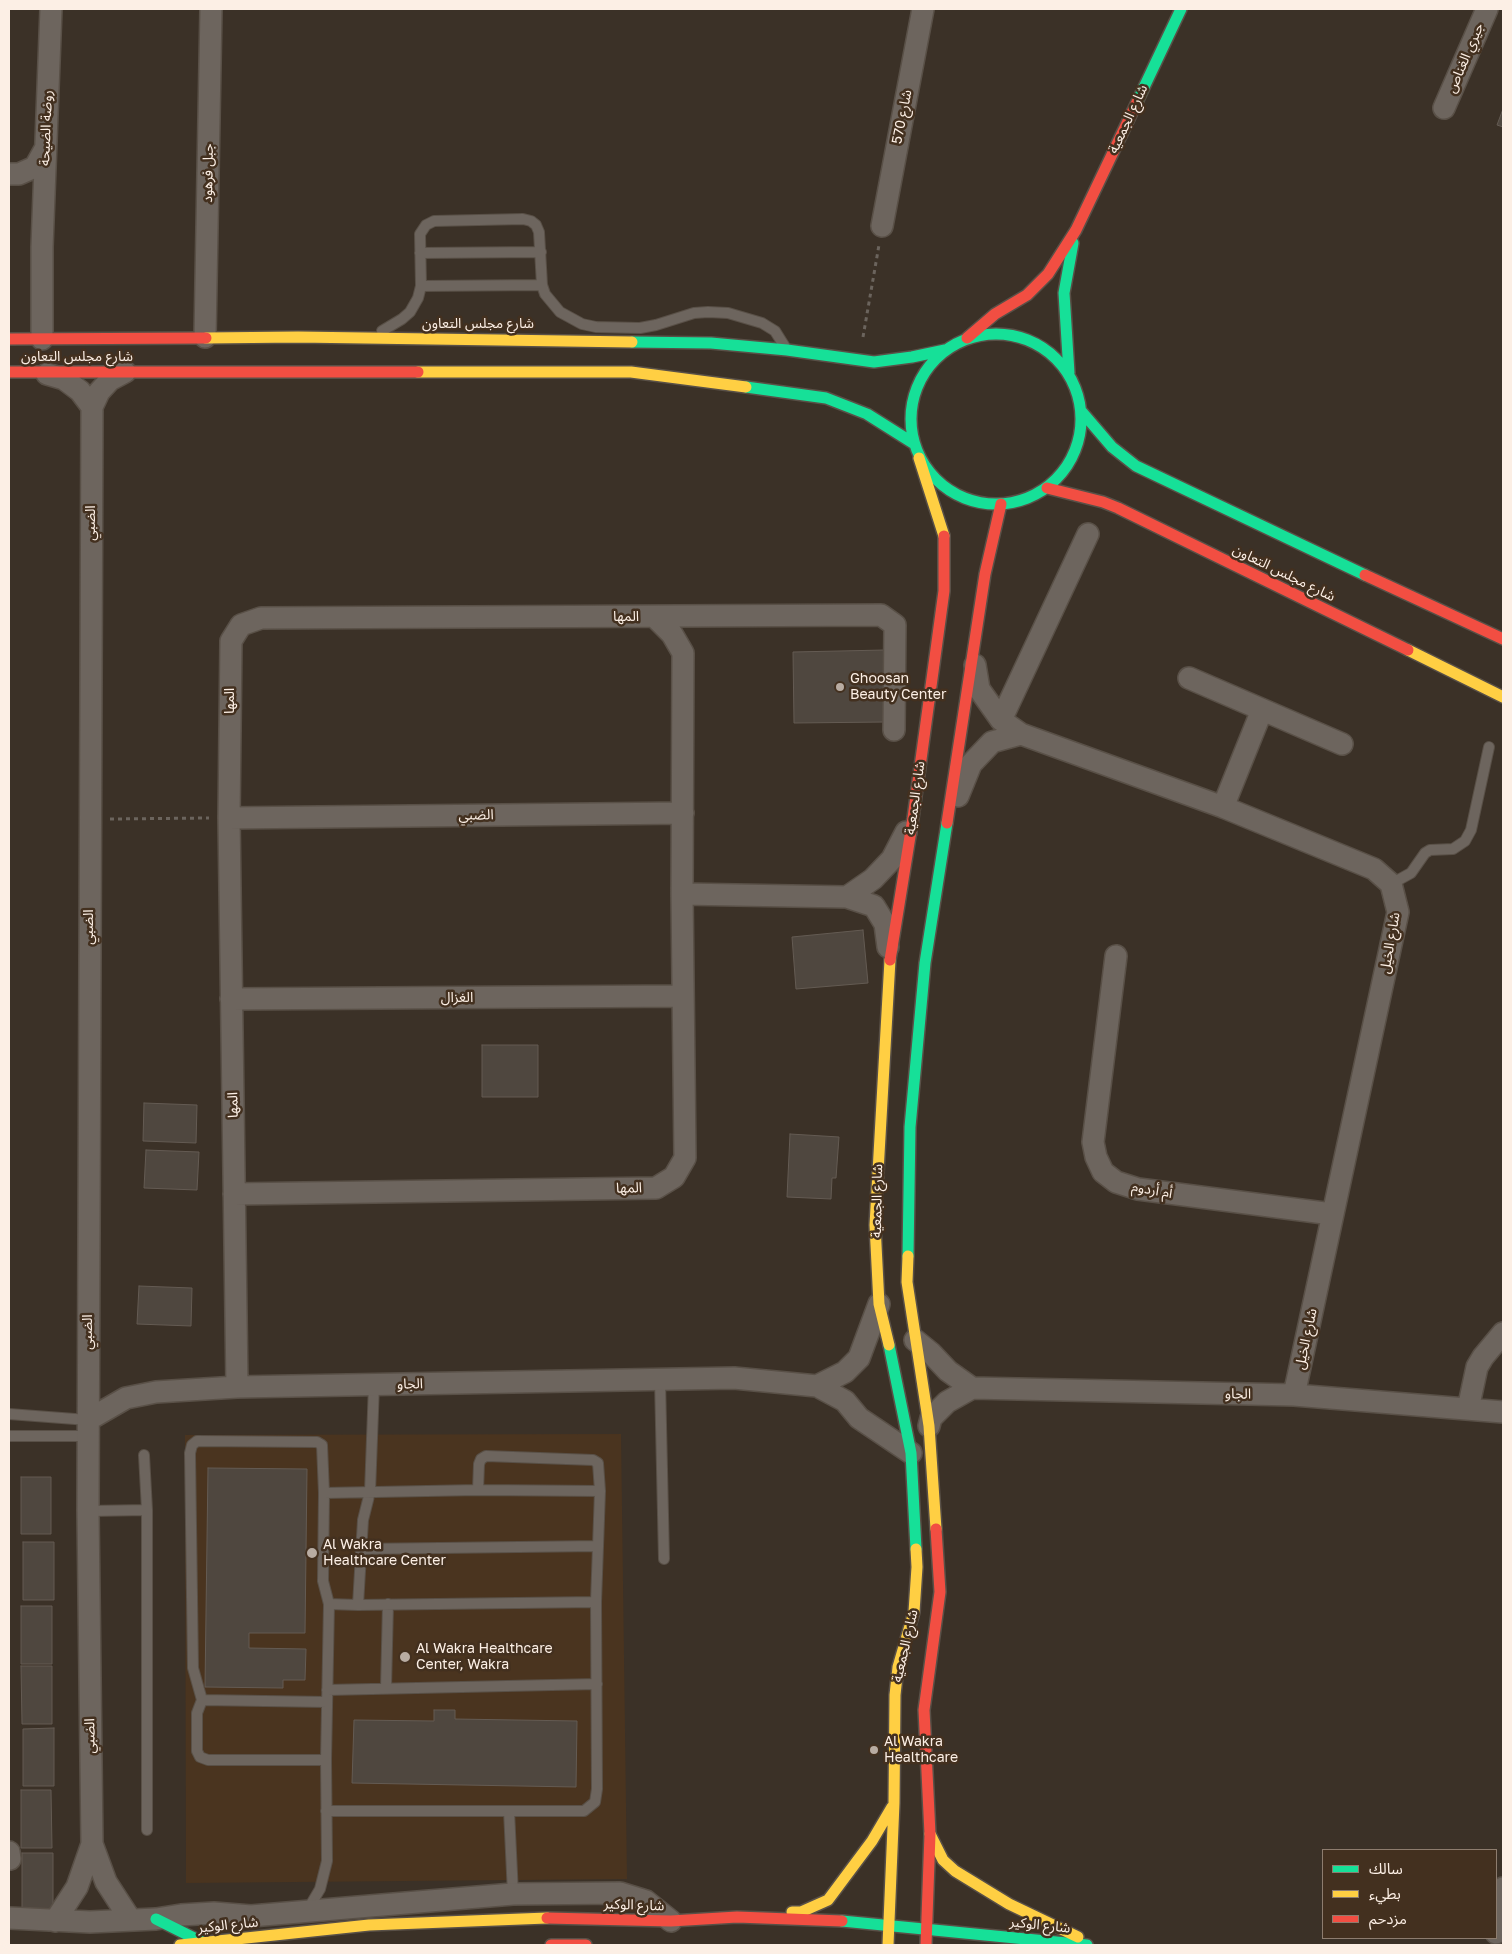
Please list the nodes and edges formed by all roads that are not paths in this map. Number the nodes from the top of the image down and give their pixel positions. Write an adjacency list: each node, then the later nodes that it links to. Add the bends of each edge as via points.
1 (51, 9): 7 (street, روضة الضيحة)
2 (211, 9): 15 (street, جبل فرهود)
3 (922, 9): 9 (street, شارع 570)
4 (1181, 9): 10 (main road, شارع الجمعية)
5 (1487, 9): 6 (street, جيري الغناص)
6 (1444, 108)
7 (45, 149): 8 (street, via 35,167 19,174); 19 (street, روضة الضيحة)
8 (9, 174)
9 (882, 226)
10 (1076, 230): 17 (main road, شارع الجمعية, via 1048,274 1027,295 995,314); 25 (main road, شارع الجمعية, via 1064,293)
11 (541, 252): 12 (lane); 12 (lane, via 538,228 524,219 434,221 426,225 420,234); 13 (lane)
12 (420, 253): 14 (lane)
13 (542, 285): 14 (lane); 20 (lane, via 560,312 582,324 640,328 694,313 728,313 762,323 776,331)
14 (421, 286): 16 (lane, via 410,312)
15 (205, 337): 16 (main road, شارع مجلس التعاون); 19 (main road, شارع مجلس التعاون)
16 (368, 338): 20 (main road, شارع مجلس التعاون, via 711,343)
17 (966, 338): 21 (main road); 25 (main road, via 995,333 1024,338 1050,352)
18 (9, 339): 19 (main road, شارع مجلس التعاون)
19 (42, 339)
20 (787, 350): 21 (main road, شارع مجلس التعاون, via 874,362)
21 (944, 350): 28 (main road, via 926,368 914,391 910,417)
22 (9, 372): 24 (main road, شارع مجلس التعاون)
23 (125, 372): 24 (main road, شارع مجلس التعاون); 26 (street, via 110,380); 28 (main road, شارع مجلس التعاون, via 630,372 826,398 866,414)
24 (45, 373): 26 (street, via 64,379 80,391)
25 (1069, 373): 27 (main road, via 1078,392)
26 (92, 407): 71 (street, الضبي)
27 (1082, 412): 30 (main road, via 1079,441 1067,468); 34 (main road, via 1112,447 1136,466)
28 (913, 442): 29 (main road)
29 (919, 458): 31 (main road, via 934,478 953,493 976,502); 47 (main road, شارع الجمعية, via 944,538 944,591)
30 (1047, 488): 31 (main road, via 1025,500); 37 (main road, شارع مجلس التعاون, via 1118,508)
31 (1001, 504): 35 (main road, شارع الجمعية, via 985,574)
32 (1088, 534): 39 (street)
33 (655, 617): 40 (street, المها, via 882,615 895,625); 45 (street, المها, via 672,634 683,653); 46 (street, المها, via 261,618 241,625 231,641)
34 (1503, 639)
35 (973, 652): 39 (street, via 979,689); 48 (main road, شارع الجمعية)
36 (1189, 678): 38 (street)
37 (1503, 697)
38 (1262, 710): 42 (street); 44 (street)
39 (1000, 720): 41 (street)
40 (894, 730)
41 (1020, 734): 44 (street); 48 (street, via 992,742 971,764)
42 (1342, 744)
43 (1489, 747): 49 (lane, via 1471,830 1465,841 1453,848 1430,850 1411,873)
44 (1223, 807): 49 (street, via 1374,869)
45 (682, 813): 46 (street, الضبي); 50 (street, المها)
46 (229, 818): 55 (street, المها)
47 (913, 818): 51 (street, via 892,859 873,880); 53 (main road, شارع الجمعية)
48 (945, 829): 60 (main road, شارع الجمعية, via 925,963 910,1127 908,1282)
49 (1391, 884): 57 (street, شارع الخيل, via 1398,912)
50 (682, 894): 51 (street); 54 (street, المها)
51 (847, 897): 53 (street, via 874,906 885,924)
52 (1116, 956): 57 (street, أم أردوم, via 1094,1142 1103,1172 1116,1182 1138,1189)
53 (890, 957): 58 (main road, شارع الجمعية, via 875,1225)
54 (683, 996): 55 (street, الغزال); 56 (street, المها, via 685,1158 674,1177 656,1188)
55 (231, 999): 56 (street, المها)
56 (234, 1194): 64 (street, المها)
57 (1332, 1214): 66 (street, شارع الخيل)
58 (879, 1304): 63 (street, via 859,1358 845,1372); 73 (main road, شارع الجمعية)
59 (1503, 1333): 67 (street, via 1477,1368)
60 (915, 1340): 65 (street); 70 (main road, شارع الجمعية)
61 (660, 1380): 62 (street, الجاو); 63 (street, الجاو, via 734,1378); 83 (lane)
62 (374, 1385): 64 (street, الجاو); 77 (lane)
63 (817, 1386): 73 (street, الجاو, via 845,1401 859,1418)
64 (238, 1388): 71 (street, الجاو, via 140,1394 114,1404)
65 (972, 1388): 66 (street, الجاو); 70 (street, via 947,1402 931,1418)
66 (1294, 1395): 67 (street, الجاو)
67 (1468, 1409): 68 (street, الجاو)
68 (1503, 1412)
69 (9, 1414): 71 (lane)
70 (929, 1426): 98 (main road, شارع الجمعية, via 940,1592 924,1710)
71 (89, 1428): 72 (lane); 80 (street, الضبي)
72 (9, 1436)
73 (911, 1453): 94 (main road, شارع الجمعية, via 917,1567 914,1612 898,1667 895,1695)
74 (144, 1455): 79 (lane)
75 (478, 1490): 76 (lane); 76 (lane, via 479,1464 486,1456 593,1460 598,1463); 77 (lane)
76 (600, 1490): 81 (lane)
77 (370, 1492): 78 (lane); 82 (lane)
78 (324, 1493): 85 (lane, via 323,1581); 91 (lane, via 322,1446 317,1442 198,1441 192,1445 193,1668)
79 (147, 1510): 80 (lane); 97 (lane)
80 (88, 1511): 99 (street, الضبي)
81 (598, 1546): 82 (lane); 84 (lane)
82 (360, 1549): 87 (lane)
83 (664, 1559)
84 (596, 1602): 86 (lane); 88 (lane)
85 (328, 1604): 87 (lane); 90 (lane)
86 (388, 1604): 87 (lane); 89 (lane)
87 (358, 1605)
88 (597, 1684): 89 (lane); 96 (lane, via 595,1802 584,1811)
89 (386, 1688): 90 (lane)
90 (327, 1690): 92 (lane)
91 (202, 1700): 92 (lane); 93 (lane, via 197,1713 196,1751 208,1760)
92 (327, 1702): 93 (lane)
93 (326, 1760): 95 (lane)
94 (894, 1803): 103 (main road, via 872,1841 828,1900 801,1912); 111 (main road, شارع الجمعية, via 891,1896)
95 (326, 1811): 96 (lane); 102 (lane, via 327,1861 320,1889)
96 (509, 1811): 101 (lane)
97 (146, 1830)
98 (930, 1834): 110 (main road, شارع الجمعية); 119 (main road, via 943,1860 955,1871 1009,1904)
99 (92, 1844): 105 (street, الضبي, via 106,1882); 107 (street, الضبي, via 77,1887)
100 (1503, 1888): 109 (street)
101 (513, 1894): 102 (street); 108 (street, via 620,1893 646,1901)
102 (307, 1911): 106 (street, via 250,1916 181,1915)
103 (737, 1917): 108 (main road, شارع الوكير); 111 (main road, شارع الوكير, via 854,1921)
104 (9, 1918): 107 (street)
105 (130, 1919): 106 (street); 107 (street)
106 (156, 1919): 112 (main road)
107 (55, 1921)
108 (672, 1921): 112 (main road, شارع الوكير, via 551,1918 369,1925)
109 (1497, 1927)
110 (927, 1928): 111 (main road); 111 (main road, شارع الوكير); 117 (main road, شارع الجمعية); 118 (main road, شارع الوكير)
111 (901, 1935): 116 (main road, شارع الجمعية)
112 (204, 1943): 113 (main road, شارع الوكير)
113 (180, 1945)
114 (551, 1945): 115 (main road)
115 (586, 1945)
116 (888, 1945)
117 (926, 1945)
118 (1088, 1945)
119 (1096, 1945)

